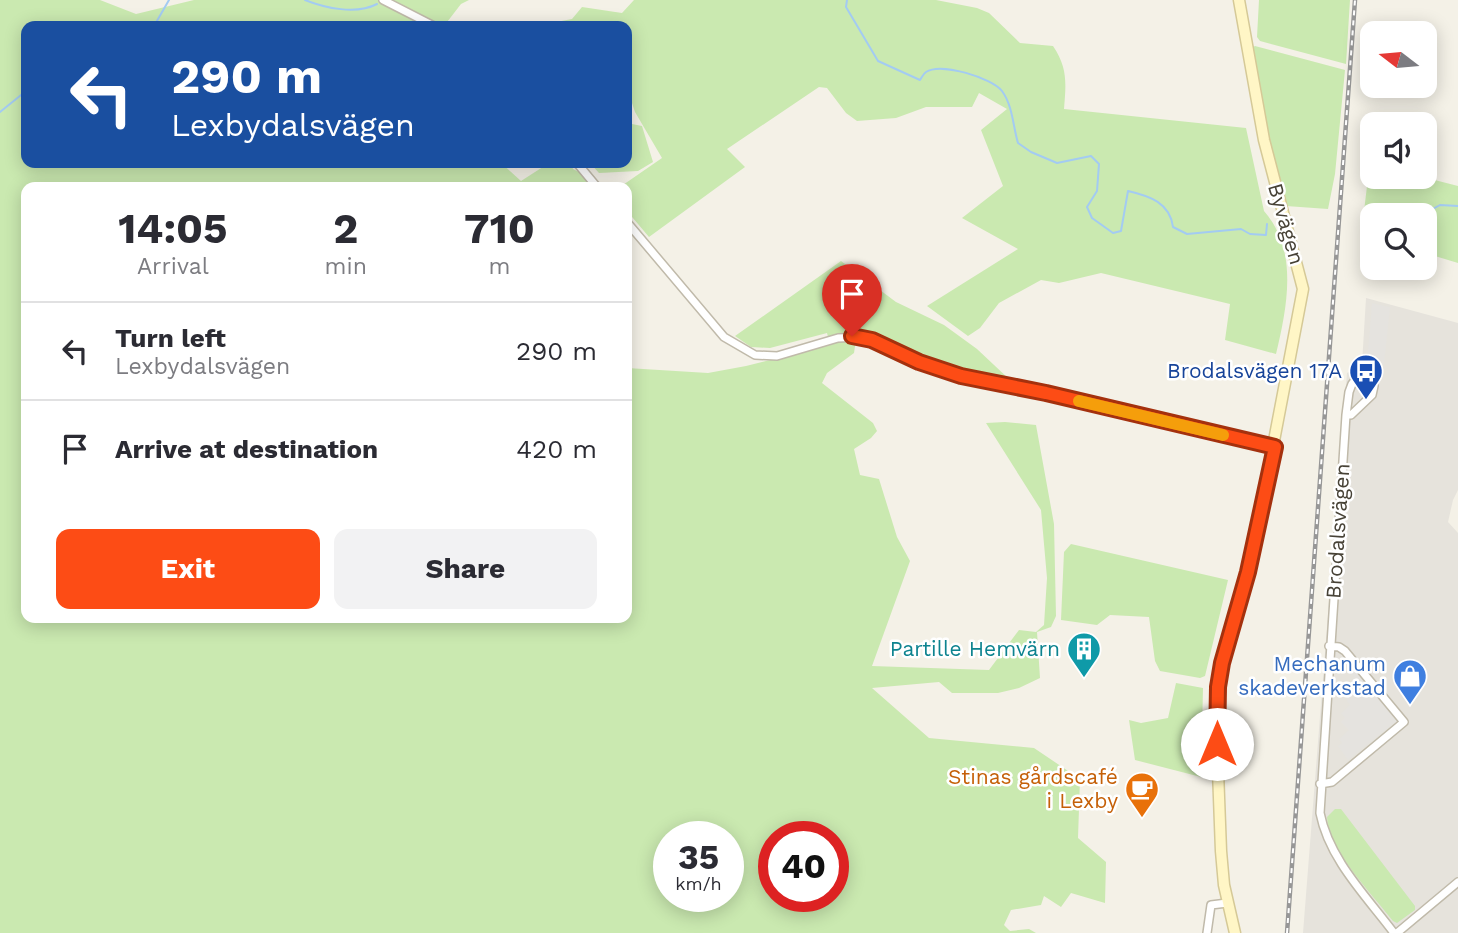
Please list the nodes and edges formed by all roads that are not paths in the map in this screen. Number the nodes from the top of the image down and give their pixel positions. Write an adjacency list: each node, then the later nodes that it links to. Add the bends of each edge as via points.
1 (383, 0): 3 (street)
2 (1239, 0): 8 (street, Byvägen, via 1264,140 1303,289)
3 (424, 21)
4 (581, 168): 5 (street)
5 (593, 182)
6 (632, 228): 8 (street, via 724,337 755,355 777,356 838,338 861,337 961,376)
7 (1346, 415): 7 (street, Brodalsvägen, via 1373,392 1371,380 1359,376 1352,384); 9 (street, Brodalsvägen)
8 (1275, 447): 12 (street, Byvägen, via 1218,687 1219,816)
9 (1329, 646): 10 (street, Brodalsvägen); 10 (street, via 1345,651 1404,722 1332,782)
10 (1320, 784): 15 (street, Brodalsvägen, via 1323,831 1331,850)
11 (1458, 882): 15 (street, Brodalsvägen)
12 (1227, 903): 13 (street, via 1211,905); 14 (street, Byvägen)
13 (1208, 933)
14 (1235, 933)
15 (1395, 933)

